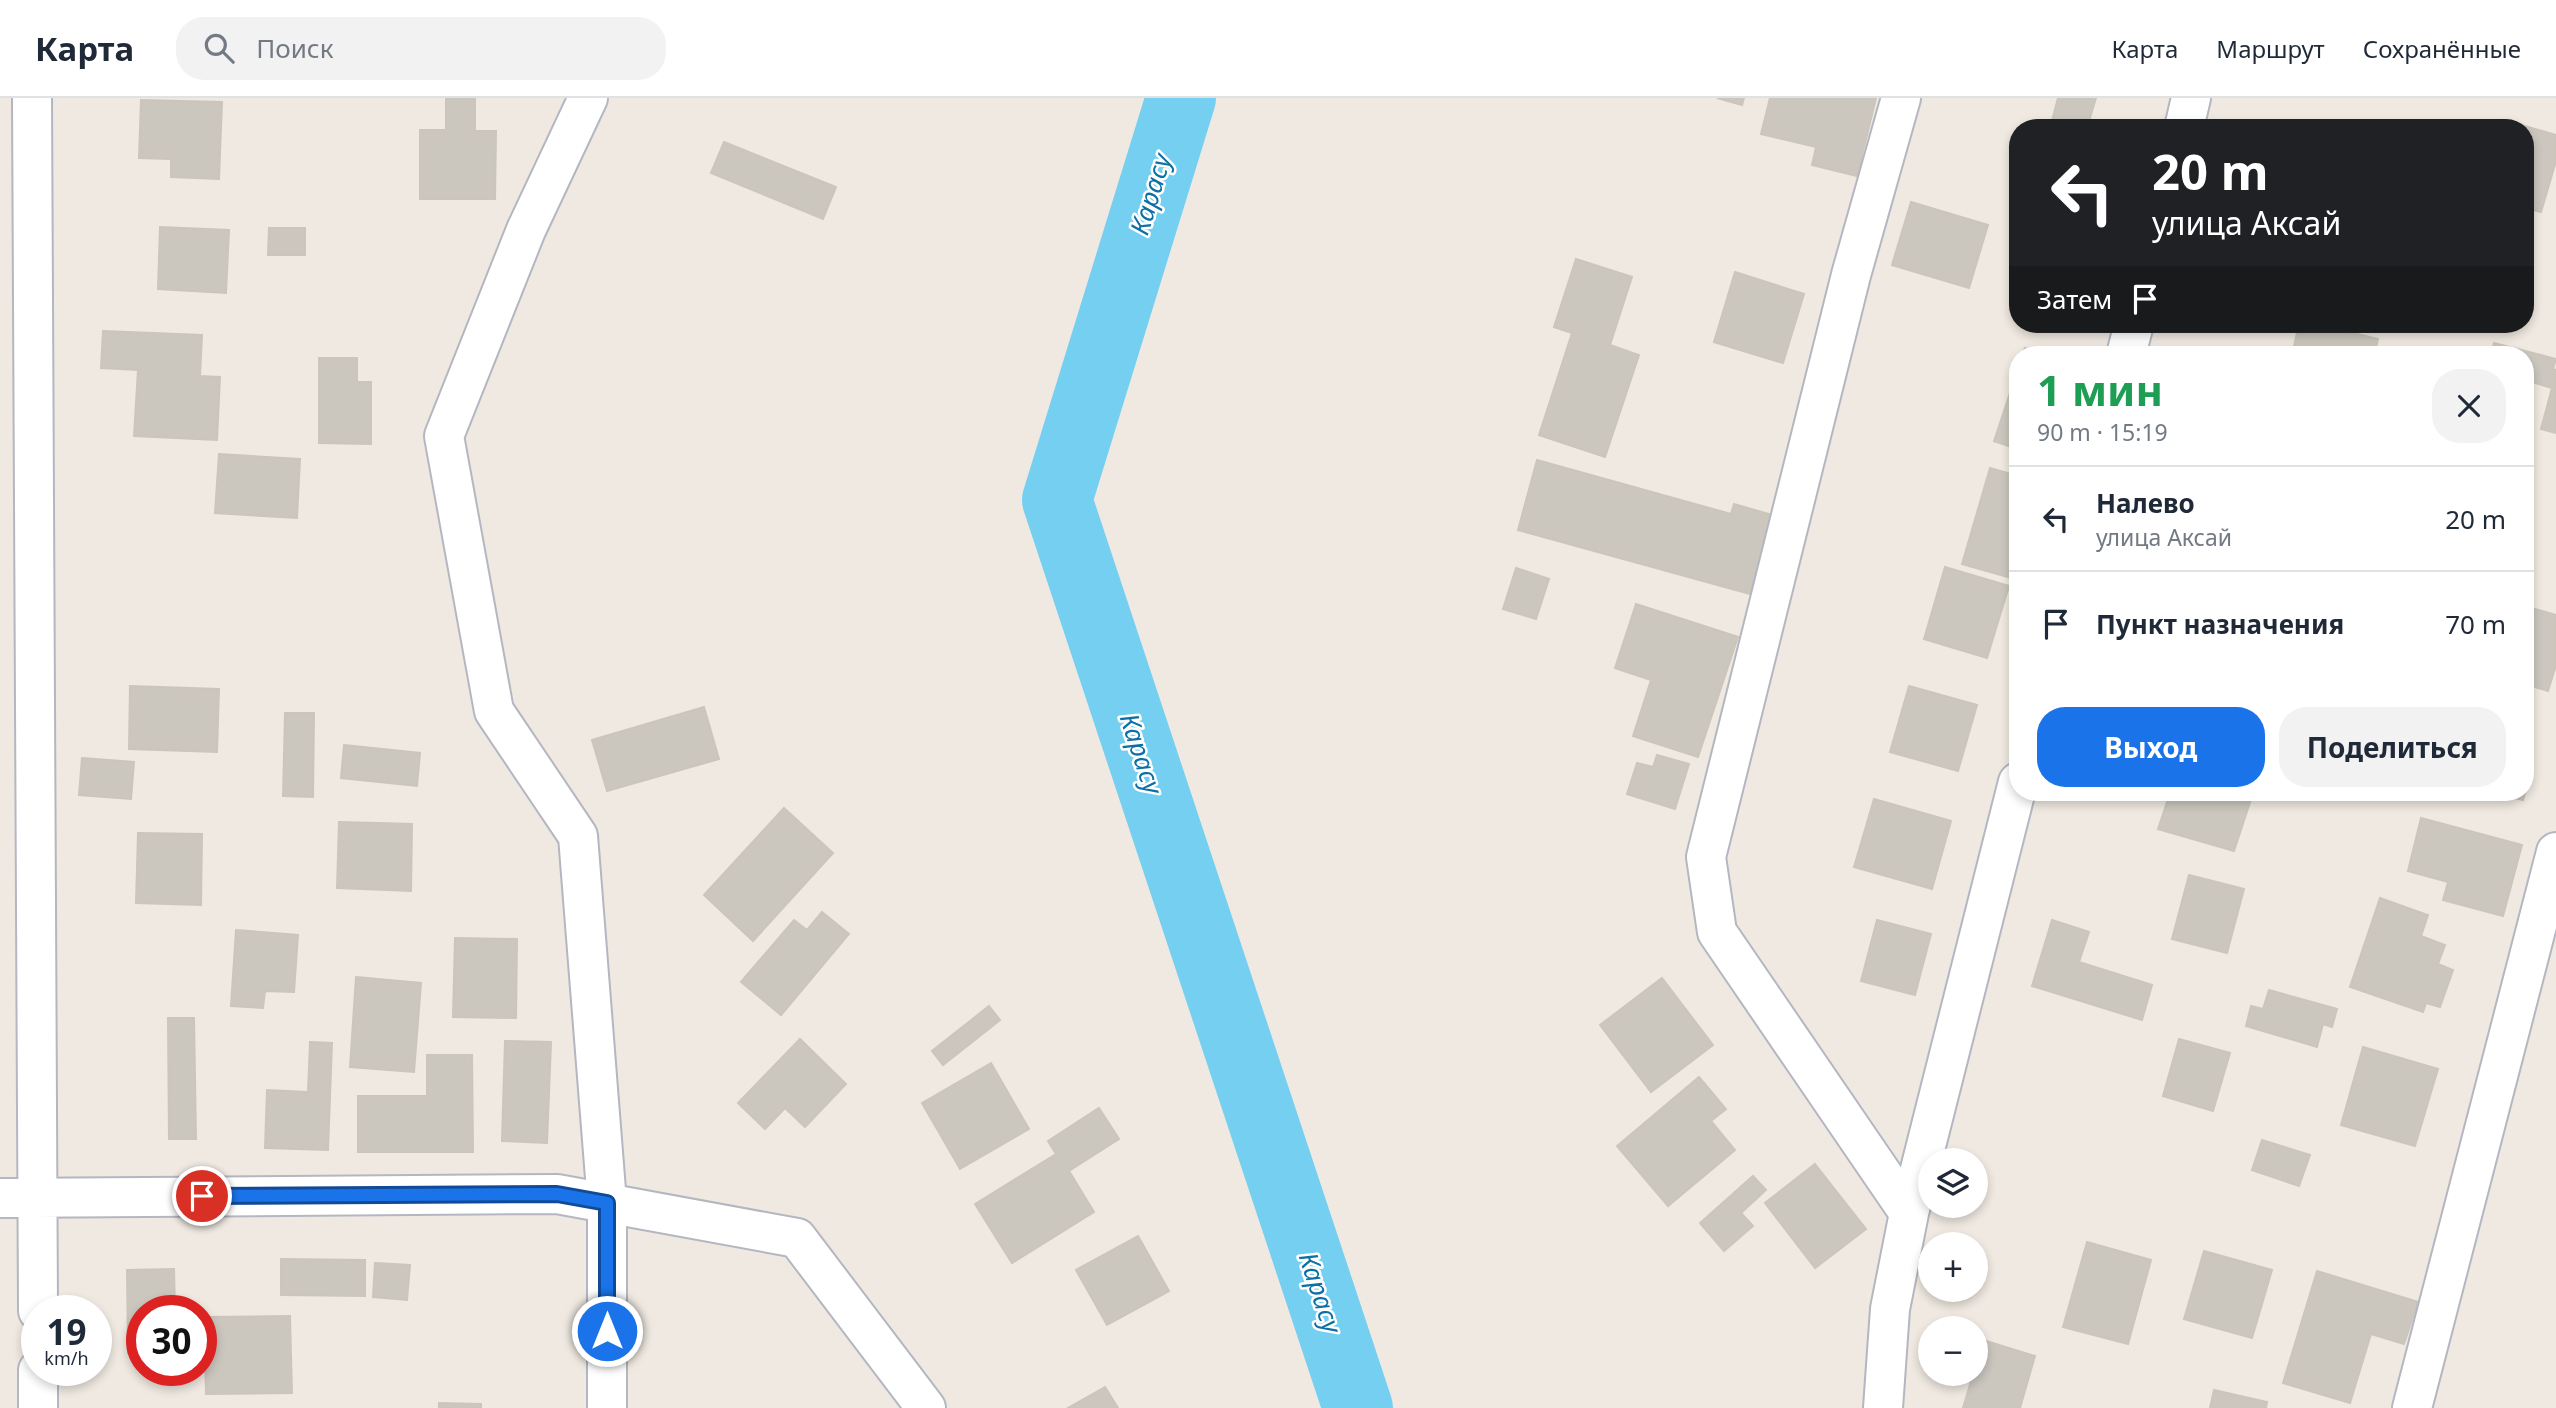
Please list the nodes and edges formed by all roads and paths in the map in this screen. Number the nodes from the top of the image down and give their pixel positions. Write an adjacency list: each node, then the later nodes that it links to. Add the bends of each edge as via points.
1 (32, 98): 8 (street)
2 (588, 98): 10 (street, via 526,230 444,436 494,711 578,836)
3 (1901, 98): 11 (street, via 1851,275 1706,857 1717,932)
4 (2191, 98): 5 (street)
5 (2186, 119)
6 (2013, 801): 11 (street)
7 (2556, 852): 18 (street)
8 (38, 1197): 9 (street); 10 (street, via 557,1194); 12 (street)
9 (0, 1198)
10 (607, 1203): 15 (street); 16 (street, via 797,1238)
11 (1909, 1213): 17 (street, via 1890,1309)
12 (38, 1295)
13 (38, 1386): 14 (street)
14 (38, 1408)
15 (607, 1408)
16 (926, 1408)
17 (1883, 1408)
18 (2412, 1408)

